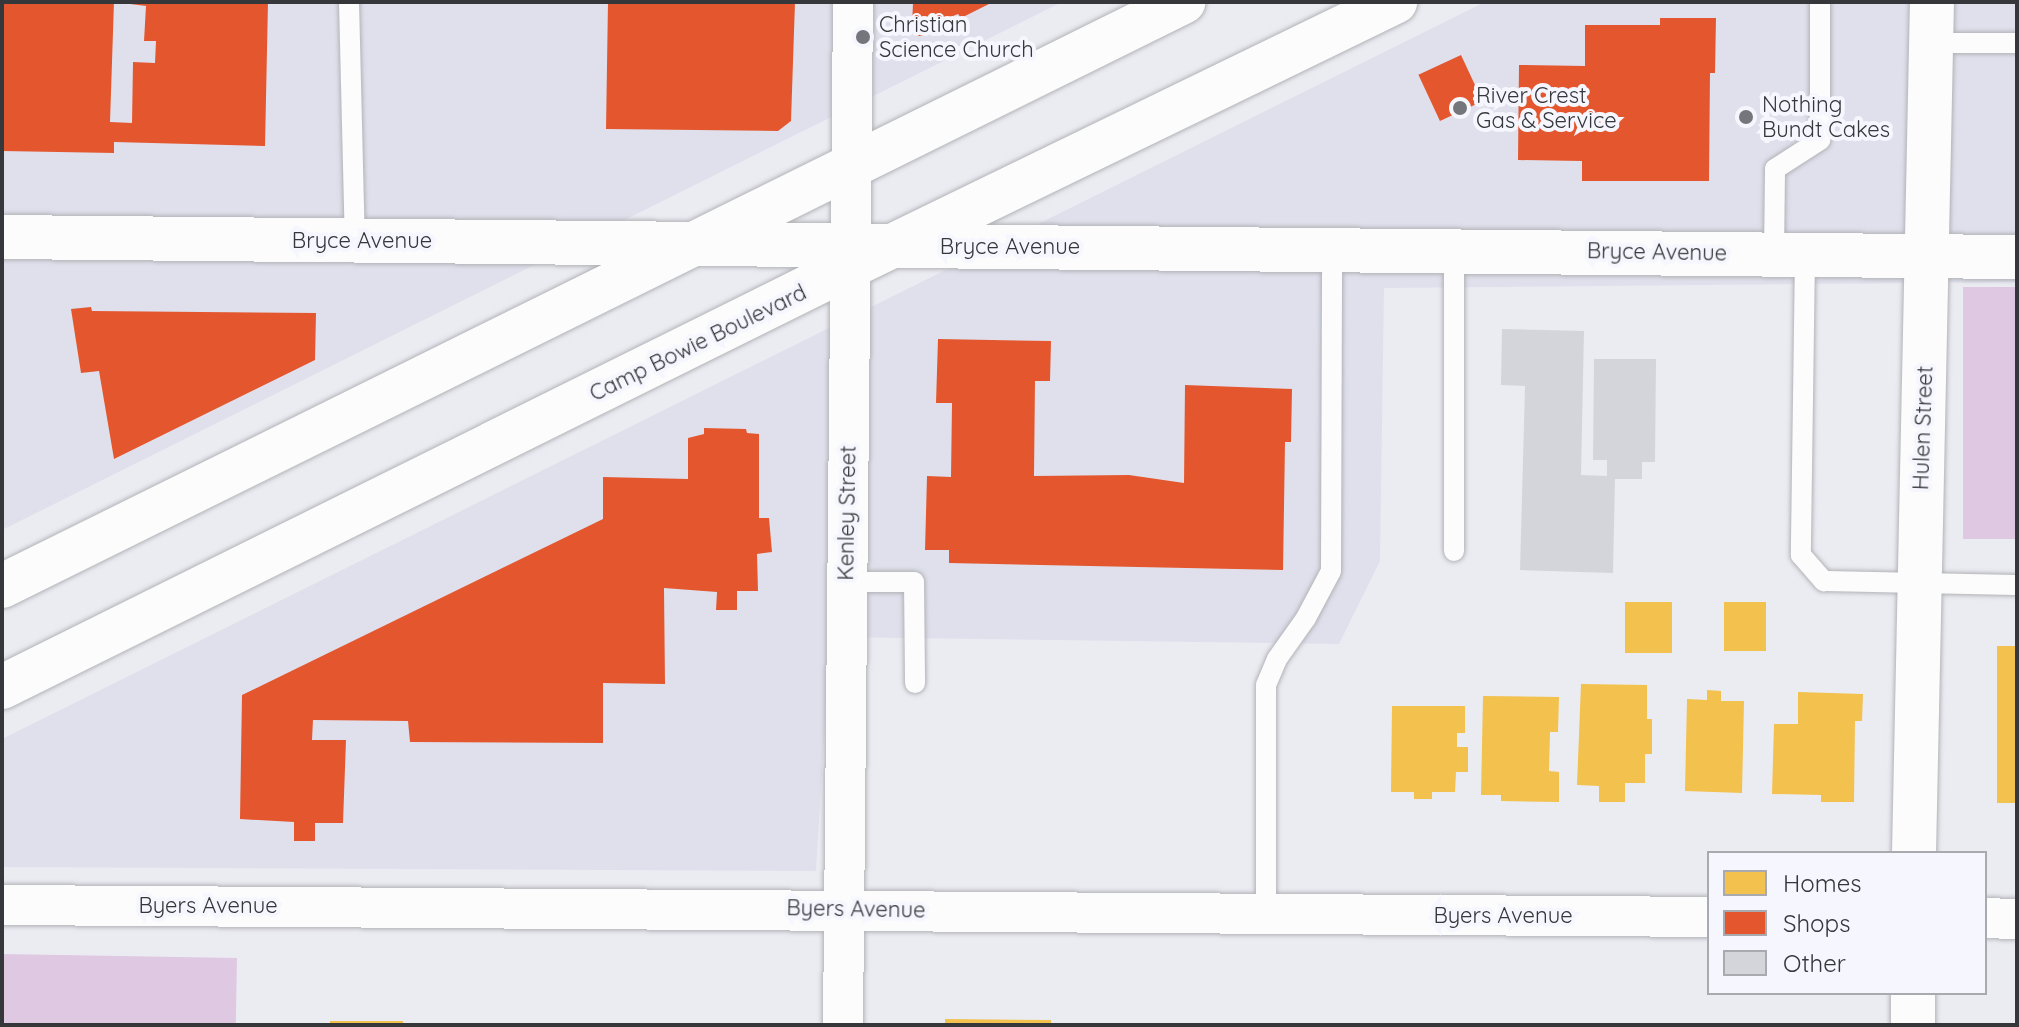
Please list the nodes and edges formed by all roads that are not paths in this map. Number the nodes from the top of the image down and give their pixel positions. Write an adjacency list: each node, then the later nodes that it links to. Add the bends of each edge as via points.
1 (349, 2): 10 (lane)
2 (853, 2): 8 (street, Kenley Street)
3 (1183, 2): 8 (main road)
4 (1395, 2): 14 (main road, Camp Bowie Boulevard)
5 (1820, 2): 15 (lane, via 1820,140 1775,169)
6 (1932, 23): 7 (lane); 16 (main road, Hulen Street)
7 (2017, 43)
8 (854, 163): 11 (main road); 14 (street, Kenley Street)
9 (2, 237): 10 (main road, Bryce Avenue)
10 (355, 241): 11 (main road, Bryce Avenue)
11 (693, 243): 14 (main road, Bryce Avenue); 22 (main road)
12 (1332, 249): 13 (main road, Bryce Avenue); 14 (main road, Bryce Avenue); 28 (lane, via 1331,571 1266,685)
13 (1454, 251): 15 (main road, Bryce Avenue); 18 (lane)
14 (865, 253): 19 (street, Kenley Street); 24 (main road, Camp Bowie Boulevard)
15 (1790, 255): 16 (main road, Bryce Avenue); 20 (lane, via 1801,555 1824,581)
16 (1929, 256): 17 (main road, Bryce Avenue); 20 (main road, Hulen Street)
17 (2017, 257)
18 (1454, 551)
19 (846, 582): 23 (lane, via 914,582); 27 (street, Kenley Street)
20 (1918, 583): 21 (lane); 25 (main road, Hulen Street)
21 (2017, 585)
22 (2, 586)
23 (915, 683)
24 (2, 687)
25 (1914, 851)
26 (2, 905): 27 (street, Byers Avenue)
27 (843, 909): 28 (street, Byers Avenue); 33 (street, Kenley Street)
28 (1266, 916): 29 (street, Byers Avenue)
29 (1707, 917)
30 (1987, 918): 31 (street)
31 (2017, 919)
32 (1913, 995): 34 (main road)
33 (843, 1025)
34 (1913, 1025)

